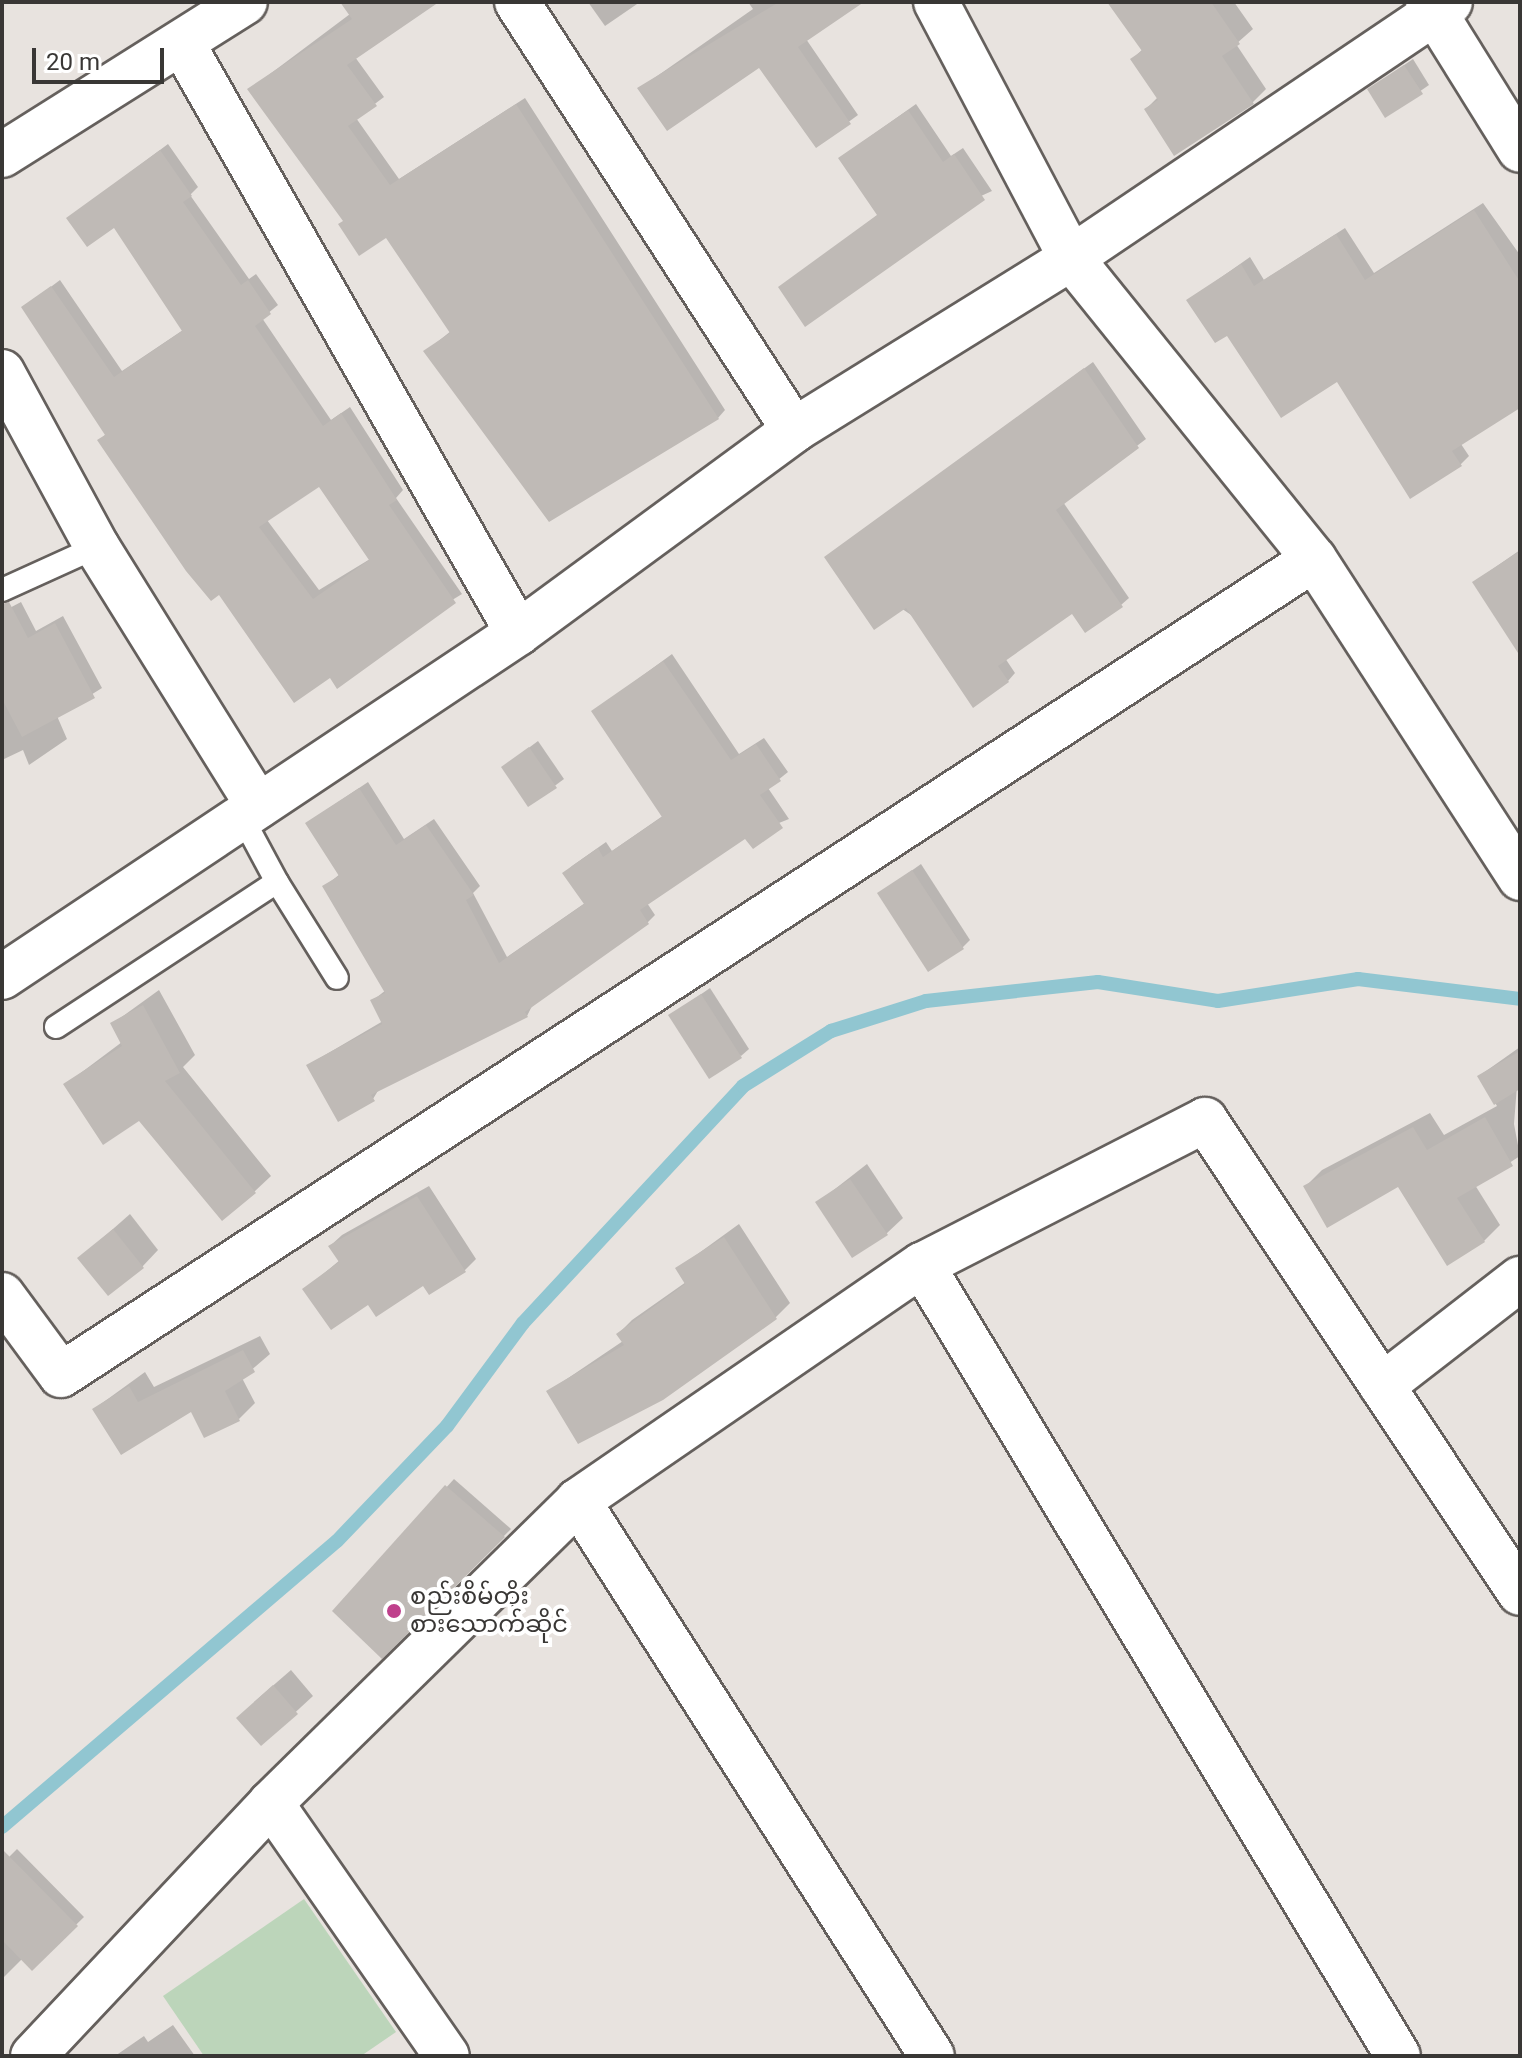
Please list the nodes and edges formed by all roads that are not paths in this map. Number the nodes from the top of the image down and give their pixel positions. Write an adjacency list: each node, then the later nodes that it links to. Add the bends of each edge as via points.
1 (245, 2): 5 (street)
2 (517, 2): 10 (street)
3 (936, 2): 8 (street)
4 (1438, 5): 6 (street); 8 (street)
5 (182, 43): 7 (street); 14 (street)
6 (1520, 150)
7 (2, 155)
8 (1071, 258): 10 (street); 12 (street)
9 (2, 372): 11 (street)
10 (794, 430): 14 (street)
11 (97, 547): 13 (lane); 15 (street)
12 (1314, 559): 16 (street); 23 (street, via 61,1375)
13 (2, 590)
14 (518, 633): 15 (street)
15 (250, 812): 17 (lane); 18 (street)
16 (1520, 877)
17 (277, 882): 19 (lane); 20 (lane)
18 (2, 977)
19 (337, 978)
20 (56, 1027)
21 (922, 1265): 24 (street, via 1205,1120); 25 (street); 31 (street)
22 (1520, 1279): 24 (street)
23 (2, 1295)
24 (1382, 1386): 26 (street)
25 (578, 1501): 27 (street); 30 (street)
26 (1520, 1593)
27 (271, 1803): 28 (street); 29 (street)
28 (33, 2056)
29 (447, 2056)
30 (932, 2056)
31 (1398, 2056)

